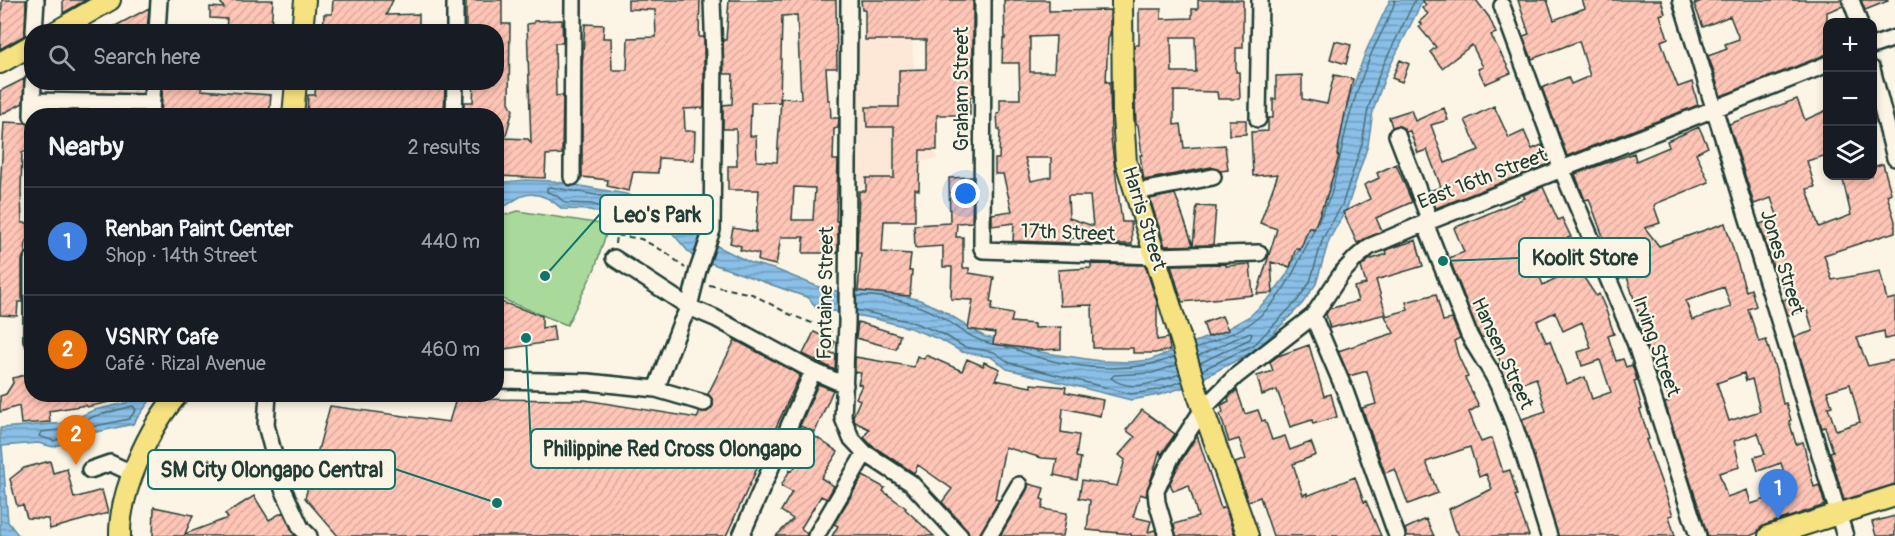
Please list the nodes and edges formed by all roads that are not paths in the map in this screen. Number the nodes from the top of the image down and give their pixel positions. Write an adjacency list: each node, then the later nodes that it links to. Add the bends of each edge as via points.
1 (36, 0): 16 (street)
2 (110, 0): 17 (main road)
3 (159, 0): 18 (street)
4 (305, 0): 19 (main road)
5 (455, 0): 20 (street)
6 (573, 0): 40 (street)
7 (712, 0): 48 (street, via 712,230)
8 (849, 0): 52 (street, Fontaine Street)
9 (983, 0): 44 (street, Graham Street)
10 (1122, 0): 42 (main road, Harris Street, via 1126,162)
11 (1260, 0): 36 (street)
12 (1681, 0): 35 (street, Jones Street)
13 (1851, 0): 15 (street)
14 (1502, 6): 39 (street, Irving Street)
15 (1858, 18)
16 (34, 24)
17 (69, 24)
18 (158, 24)
19 (303, 24)
20 (455, 24)
21 (1895, 38): 22 (street)
22 (1877, 44)
23 (24, 50): 24 (main road)
24 (0, 63)
25 (1823, 66): 35 (street, East 16th Street)
26 (1873, 72): 38 (street)
27 (33, 90): 31 (street)
28 (152, 90): 32 (street)
29 (295, 90): 33 (main road)
30 (454, 90): 34 (street)
31 (32, 108)
32 (151, 108)
33 (293, 108)
34 (454, 108)
35 (1714, 109): 39 (street, East 16th Street); 63 (street, Jones Street)
36 (1258, 119)
37 (1396, 135): 43 (street, Hansen Street)
38 (1895, 158)
39 (1562, 170): 43 (street, East 16th Street); 74 (street, Irving Street, via 1635,342)
40 (572, 177)
41 (1213, 177): 42 (street)
42 (1136, 192): 46 (main road, Harris Street)
43 (1428, 222): 49 (street, East 16th Street, via 1369,247 1342,273); 73 (street, Hansen Street, via 1469,335 1490,368 1507,407)
44 (983, 250): 46 (street, 17th Street)
45 (1259, 253): 46 (street, 17th Street)
46 (1156, 256): 56 (main road, Harris Street)
47 (614, 258): 48 (street)
48 (689, 307): 50 (street); 53 (street)
49 (1313, 316): 56 (street, East 16th Street); 72 (street, via 1345,391)
50 (813, 371): 52 (street); 66 (street)
51 (504, 380): 53 (street, via 588,382)
52 (845, 385): 58 (street, Fontaine Street, via 843,418 851,438)
53 (656, 389): 57 (street)
54 (173, 402): 60 (main road)
55 (267, 402): 65 (street, via 266,425 283,489 301,528)
56 (1201, 402): 70 (street, East 16th Street, via 1156,491); 71 (main road, Harris Street)
57 (704, 403)
58 (865, 453): 67 (street); 68 (street, Fontaine Street, via 911,483)
59 (90, 470): 60 (street, via 110,463)
60 (132, 474): 64 (main road)
61 (1019, 484): 69 (street)
62 (1895, 496): 63 (main road)
63 (1839, 513): 75 (main road); 76 (street, Jones Street)
64 (120, 536)
65 (309, 536)
66 (741, 536)
67 (816, 536)
68 (960, 536)
69 (989, 536)
70 (1167, 536)
71 (1248, 536)
72 (1397, 536)
73 (1549, 536)
74 (1698, 536)
75 (1768, 536)
76 (1845, 536)

